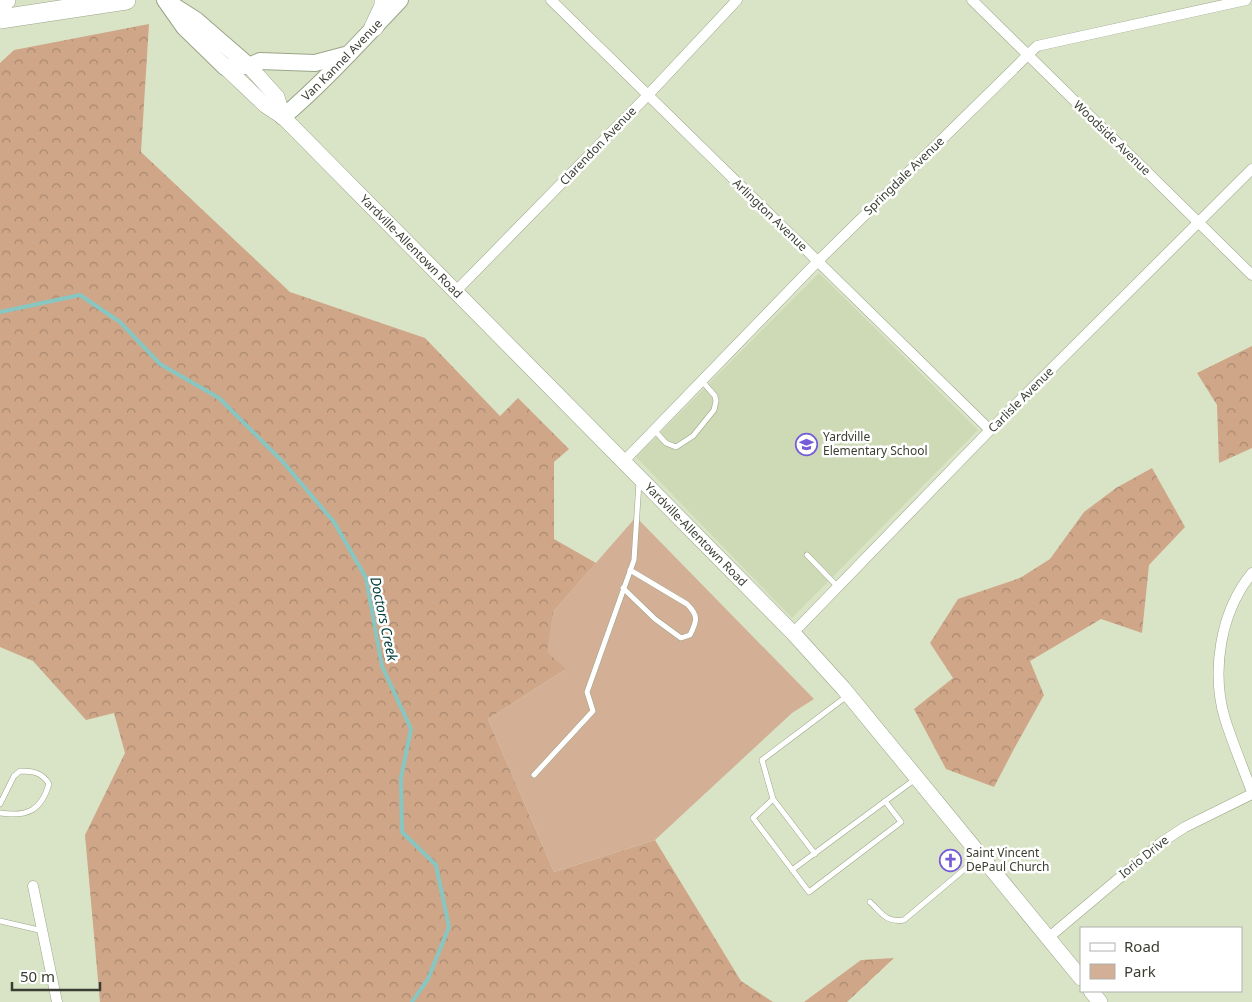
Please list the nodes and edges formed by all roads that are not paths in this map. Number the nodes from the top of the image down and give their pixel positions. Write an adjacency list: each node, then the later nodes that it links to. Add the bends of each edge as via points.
1 (6, 0): 9 (highway)
2 (126, 0): 11 (highway)
3 (384, 0): 13 (highway)
4 (400, 0): 13 (main road, Van Kannel Avenue)
5 (551, 0): 19 (street, Arlington Avenue)
6 (737, 0): 19 (street, Clarendon Avenue)
7 (972, 0): 16 (street, Woodside Avenue)
8 (1246, 0): 16 (street, Springdale Avenue, via 1037,46)
9 (0, 1)
10 (165, 1): 17 (main road, Yardville-Allentown Road, via 196,20); 18 (main road, Yardville-Allentown Road, via 184,27)
11 (23, 15): 12 (highway); 14 (highway)
12 (0, 19)
13 (374, 27): 15 (main road, Van Kannel Avenue)
14 (0, 28)
15 (349, 54): 17 (main road, via 315,62 260,61); 20 (main road, Van Kannel Avenue)
16 (1027, 56): 22 (street, Woodside Avenue); 23 (street, Springdale Avenue)
17 (249, 66): 18 (main road); 20 (main road, Yardville-Allentown Road, via 277,97)
18 (225, 67): 20 (main road, Yardville-Allentown Road, via 265,105)
19 (648, 95): 23 (street, Arlington Avenue); 25 (street, Clarendon Avenue)
20 (284, 116): 25 (main road, Yardville-Allentown Road)
21 (1252, 169): 22 (street, Carlisle Avenue)
22 (1198, 223): 24 (street, Woodside Avenue); 28 (street, Carlisle Avenue)
23 (818, 261): 26 (street, Springdale Avenue); 28 (street, Arlington Avenue)
24 (1252, 275)
25 (456, 291): 29 (main road, Yardville-Allentown Road)
26 (702, 381): 27 (street, Springdale Avenue); 27 (lane, via 716,401 714,410 693,436 676,447 666,443)
27 (654, 430): 29 (street, Springdale Avenue)
28 (990, 430): 34 (street, Carlisle Avenue)
29 (624, 461): 30 (main road, Yardville-Allentown Road)
30 (640, 477): 32 (lane, via 634,560); 36 (main road, Yardville-Allentown Road)
31 (807, 556): 34 (lane)
32 (630, 570): 35 (lane); 35 (lane, via 687,604 696,615 690,635 681,638 655,619)
33 (1252, 573): 40 (street, via 1229,615 1219,675 1225,719)
34 (838, 587): 36 (street, Carlisle Avenue)
35 (623, 588): 38 (lane, via 587,692 593,712)
36 (793, 633): 37 (main road, Yardville-Allentown Road)
37 (848, 695): 39 (main road, Yardville-Allentown Road); 41 (lane, via 762,760)
38 (534, 775)
39 (917, 778): 42 (lane); 46 (main road, Yardville-Allentown Road)
40 (1252, 793): 52 (street, Iorio Drive, via 1162,842)
41 (773, 800): 45 (lane); 47 (lane, via 753,818)
42 (885, 801): 45 (lane); 47 (lane, via 901,822 809,892)
43 (0, 804): 44 (lane, via 14,776 20,771 37,773 49,784 46,794 31,812 20,815)
44 (0, 813)
45 (815, 854): 47 (lane)
46 (980, 856): 49 (lane, via 904,920 889,920); 52 (main road, Yardville-Allentown Road)
47 (792, 870)
48 (33, 886): 51 (street)
49 (870, 902)
50 (0, 921): 51 (lane)
51 (42, 931): 55 (street)
52 (1048, 938): 53 (main road, Yardville-Allentown Road)
53 (1080, 977)
54 (1092, 992): 56 (main road)
55 (57, 1002)
56 (1100, 1002)

